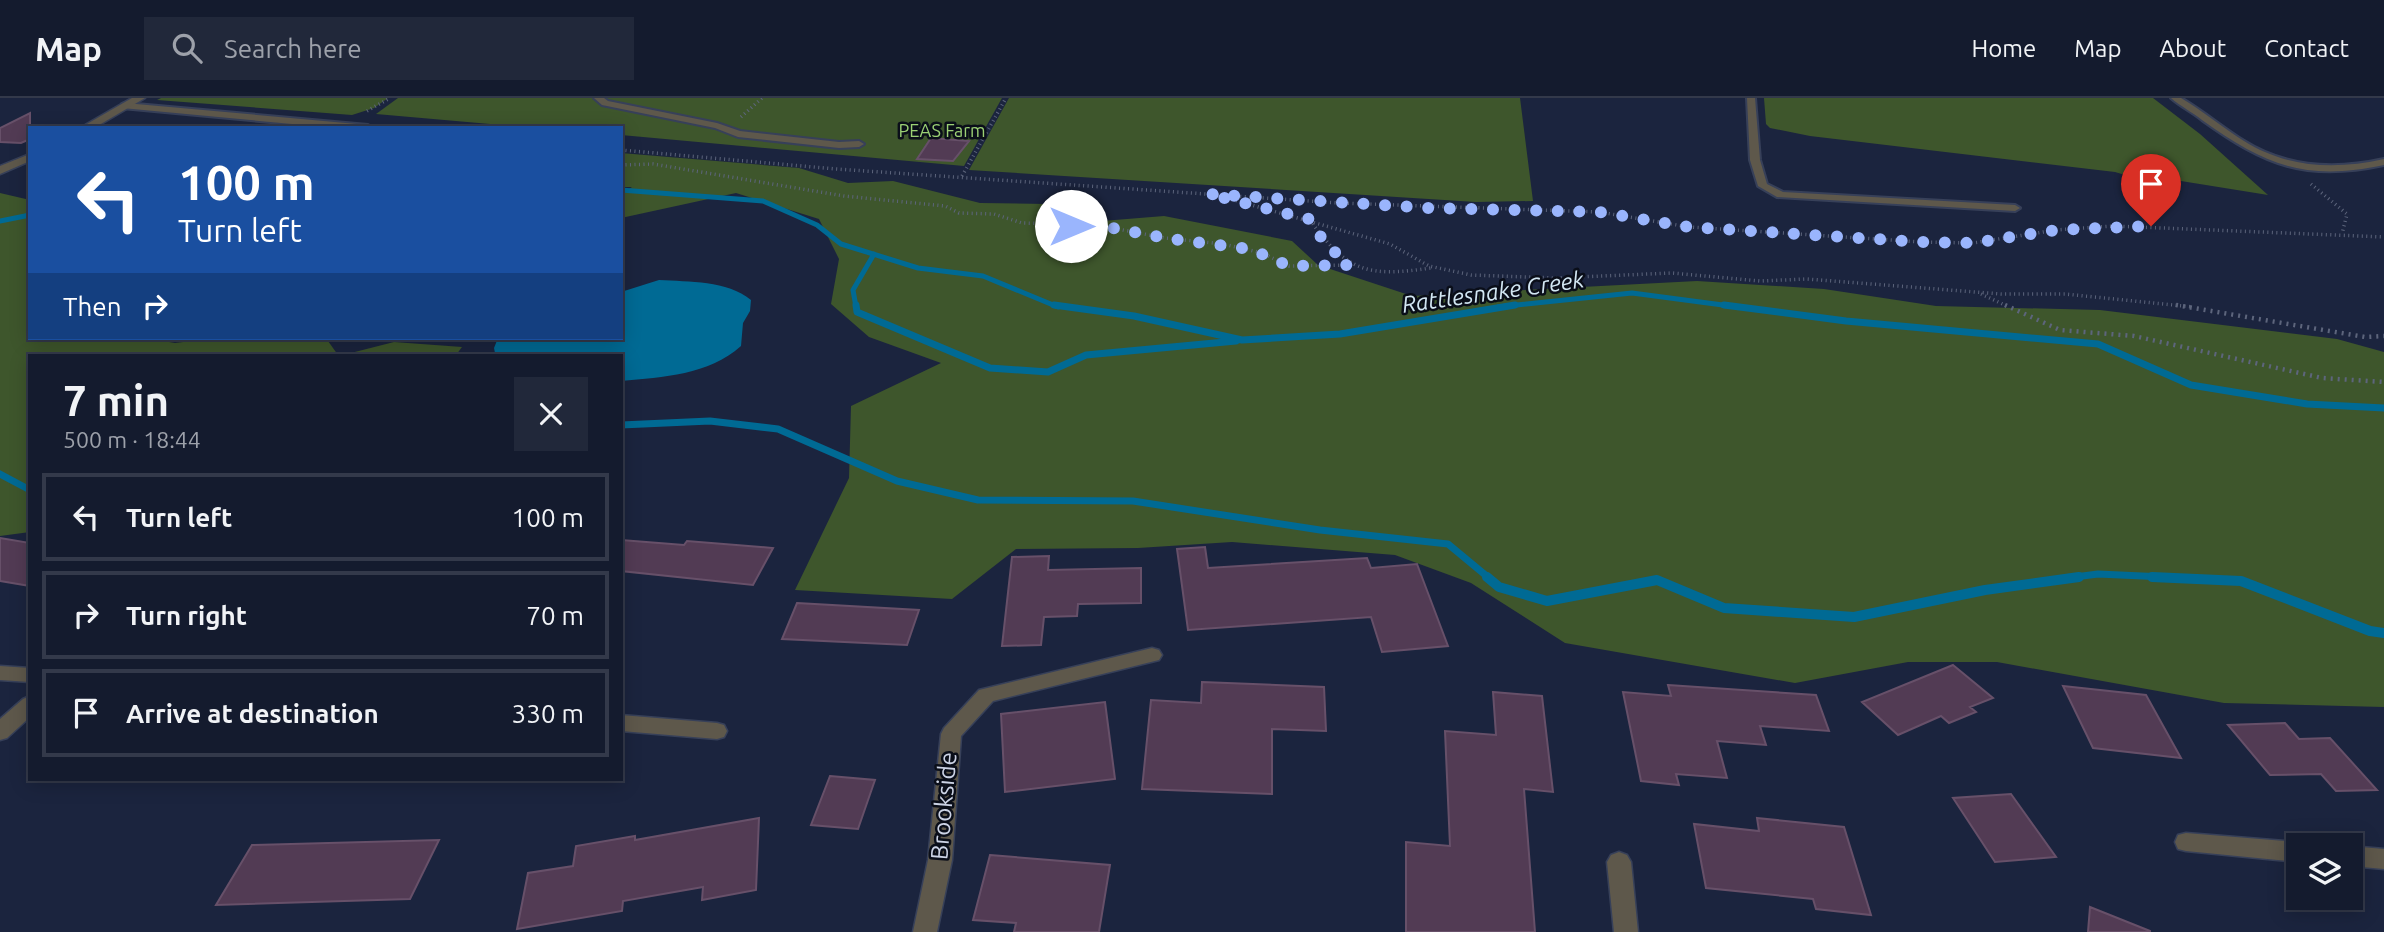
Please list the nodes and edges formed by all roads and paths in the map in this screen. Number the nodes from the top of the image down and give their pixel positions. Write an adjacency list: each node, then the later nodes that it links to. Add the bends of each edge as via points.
1 (140, 98): 7 (street)
2 (598, 98): 10 (lane)
3 (762, 98): 10 (path)
4 (1006, 98): 18 (path)
5 (1751, 98): 20 (lane, via 1755,160 1763,186 1781,195)
6 (2175, 98): 15 (lane, via 2253,150)
7 (125, 106): 8 (street); 9 (lane)
8 (89, 126)
9 (346, 126)
10 (728, 130): 11 (lane, via 813,143)
11 (859, 144)
12 (623, 150): 18 (path)
13 (28, 158): 17 (street)
14 (2384, 162): 15 (lane, via 2346,168)
15 (2296, 164): 22 (path, via 2309,182 2347,214)
16 (623, 165): 24 (path, via 653,164 844,196 945,206 966,215 994,214 1022,223 1117,227 1250,249 1289,266)
17 (2, 170)
18 (962, 176): 19 (path)
19 (1208, 194): 21 (path); 22 (path, via 1429,208 1599,212 1689,227 1922,242 1973,243 2113,226)
20 (2015, 208)
21 (1309, 219): 24 (path, via 1325,243); 25 (path, via 1390,244)
22 (2342, 234): 23 (path)
23 (2384, 236)
24 (1349, 265): 25 (path, via 1364,273)
25 (1435, 267): 26 (path, via 1471,275 1555,278 1672,273)
26 (1977, 292): 27 (path, via 2066,294 2195,307 2330,332); 28 (path, via 2060,330 2134,336 2322,378)
27 (2384, 336)
28 (2384, 382)
29 (1152, 655): 41 (street, Brookside, via 986,695 951,734 940,860)
30 (0, 673): 31 (street)
31 (28, 675)
32 (28, 706): 35 (street)
33 (623, 723): 34 (street)
34 (717, 731)
35 (0, 732)
36 (2186, 842): 37 (street)
37 (2286, 851)
38 (2363, 857): 39 (street)
39 (2384, 859)
40 (1619, 862): 42 (street)
41 (925, 932)
42 (1626, 932)

